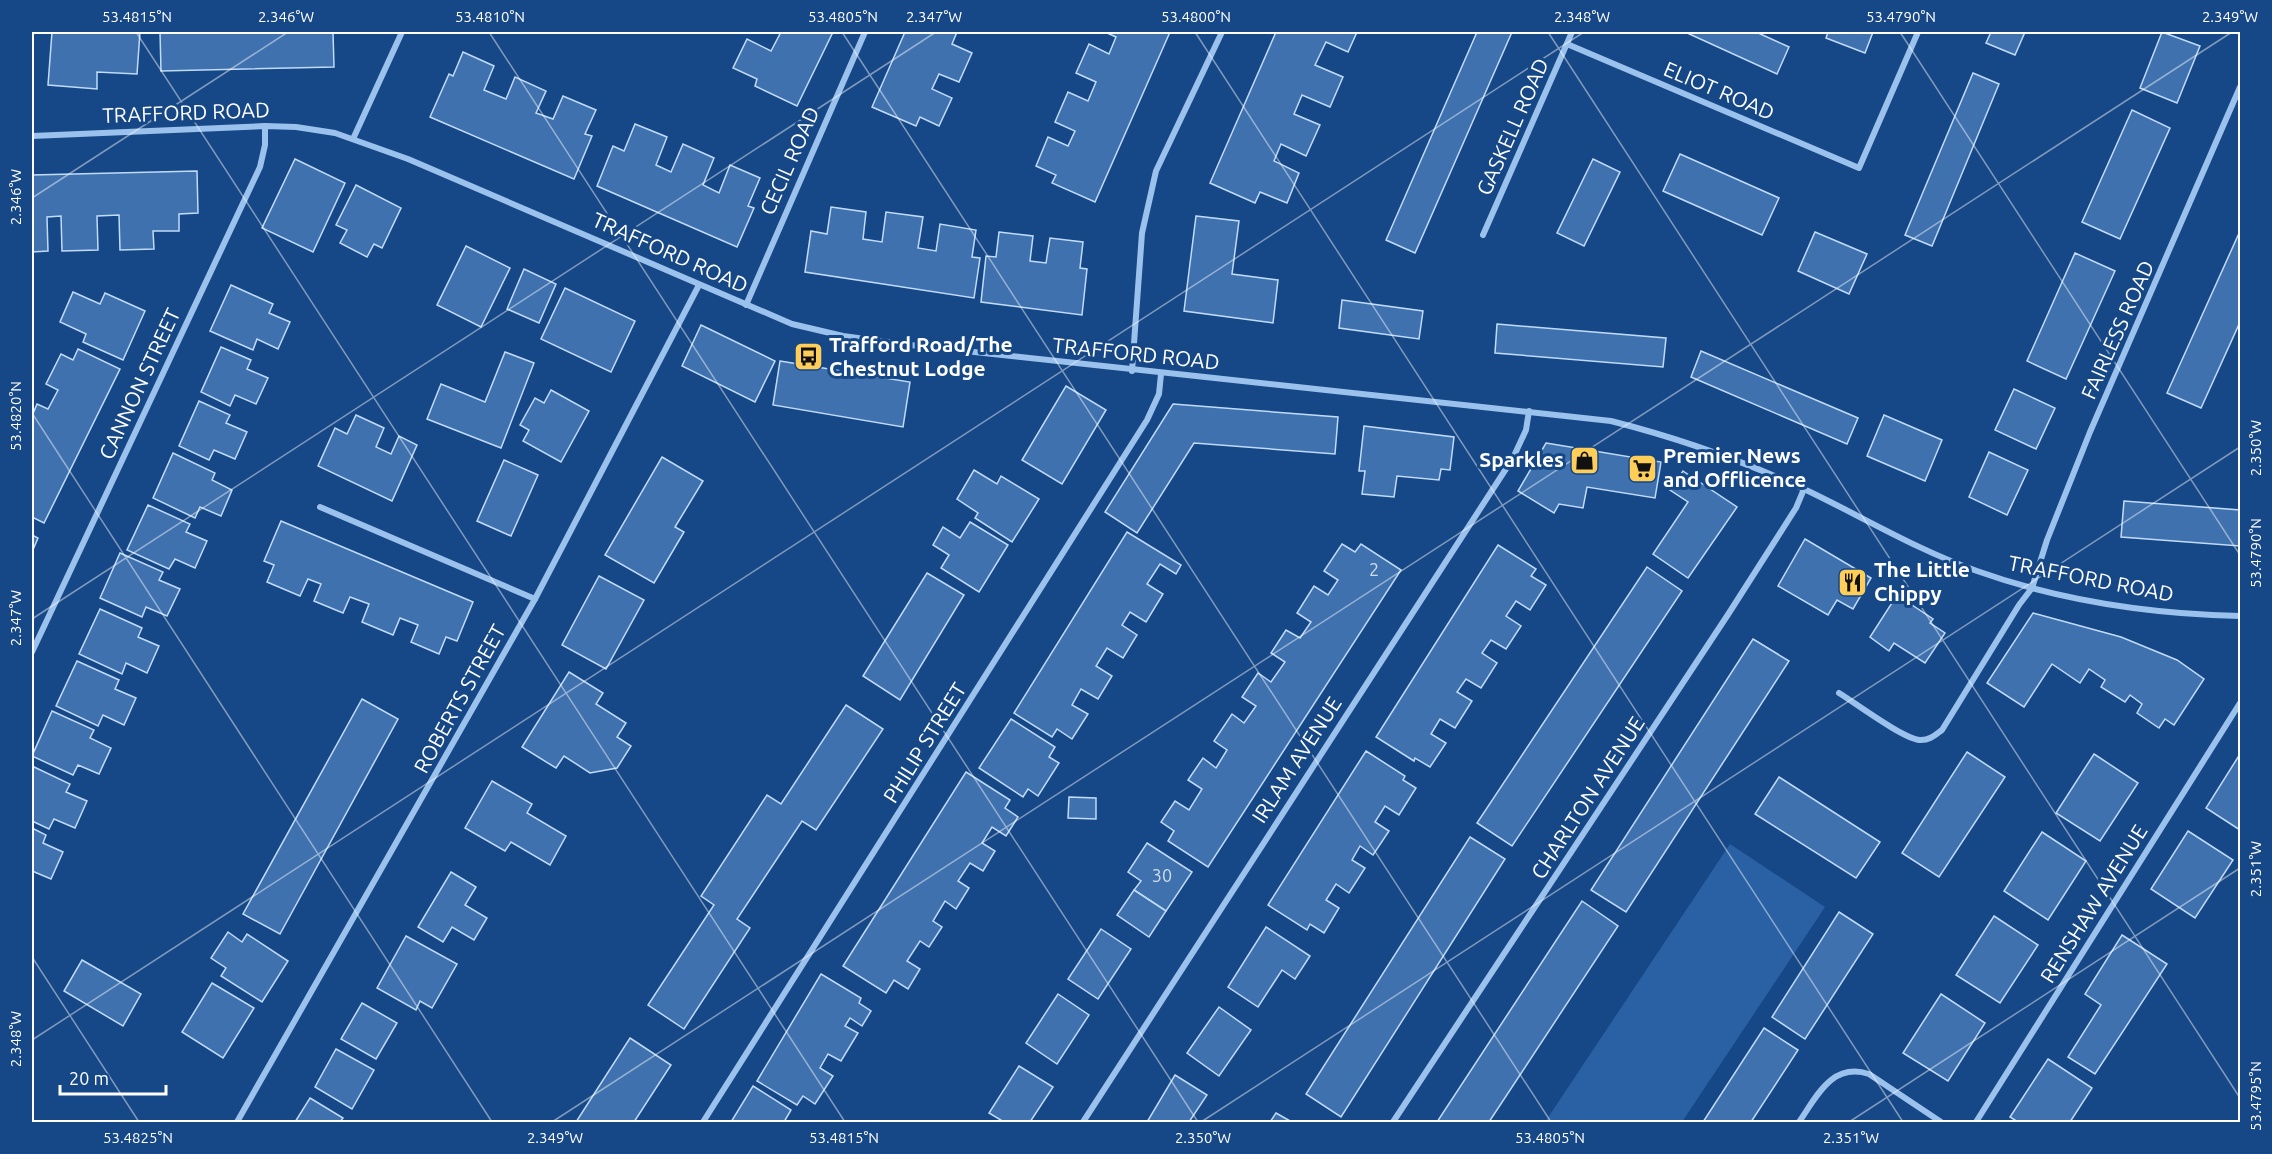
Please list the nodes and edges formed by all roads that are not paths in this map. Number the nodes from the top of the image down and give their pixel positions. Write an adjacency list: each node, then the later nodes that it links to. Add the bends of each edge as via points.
1 (402, 32): 10 (street)
2 (865, 32): 13 (street, CECIL ROAD)
3 (1222, 32): 14 (street, via 1156,171 1142,233)
4 (1572, 32): 6 (street, GASKELL ROAD)
5 (1918, 32): 6 (street, ELIOT ROAD, via 1859,168)
6 (1567, 44): 11 (street, GASKELL ROAD)
7 (2241, 87): 19 (street, FAIRLESS ROAD, via 2090,432)
8 (265, 126): 9 (street, TRAFFORD ROAD); 10 (street, TRAFFORD ROAD, via 296,127); 22 (street, CANNON STREET, via 266,146 260,167)
9 (32, 136)
10 (353, 139): 12 (street, TRAFFORD ROAD, via 558,222)
11 (1483, 235)
12 (699, 285): 13 (street, TRAFFORD ROAD); 20 (street, ROBERTS STREET)
13 (746, 305): 14 (street, TRAFFORD ROAD, via 792,324 843,336)
14 (1132, 371): 15 (street, TRAFFORD ROAD)
15 (1161, 374): 16 (street, TRAFFORD ROAD); 26 (street, PHILIP STREET, via 1159,394 1148,420)
16 (1529, 411): 17 (street, TRAFFORD ROAD, via 1611,421 1674,437); 27 (street, IRLAM AVENUE, via 1526,430 1513,458)
17 (1804, 489): 19 (street, TRAFFORD ROAD, via 1975,570); 28 (street, CHARLTON AVENUE, via 1729,613)
18 (320, 507): 20 (street)
19 (2032, 588): 21 (street, TRAFFORD ROAD, via 2144,609); 23 (street, FAIRLESS ROAD, via 1942,730 1933,738 1919,741 1905,735)
20 (535, 599): 25 (street, ROBERTS STREET)
21 (2241, 616)
22 (32, 652)
23 (1839, 693)
24 (2241, 703): 31 (street, RENSHAW AVENUE)
25 (237, 1122)
26 (703, 1122)
27 (1083, 1122)
28 (1393, 1122)
29 (1799, 1122): 30 (street, via 1832,1077 1858,1070)
30 (1941, 1122)
31 (1976, 1122)

